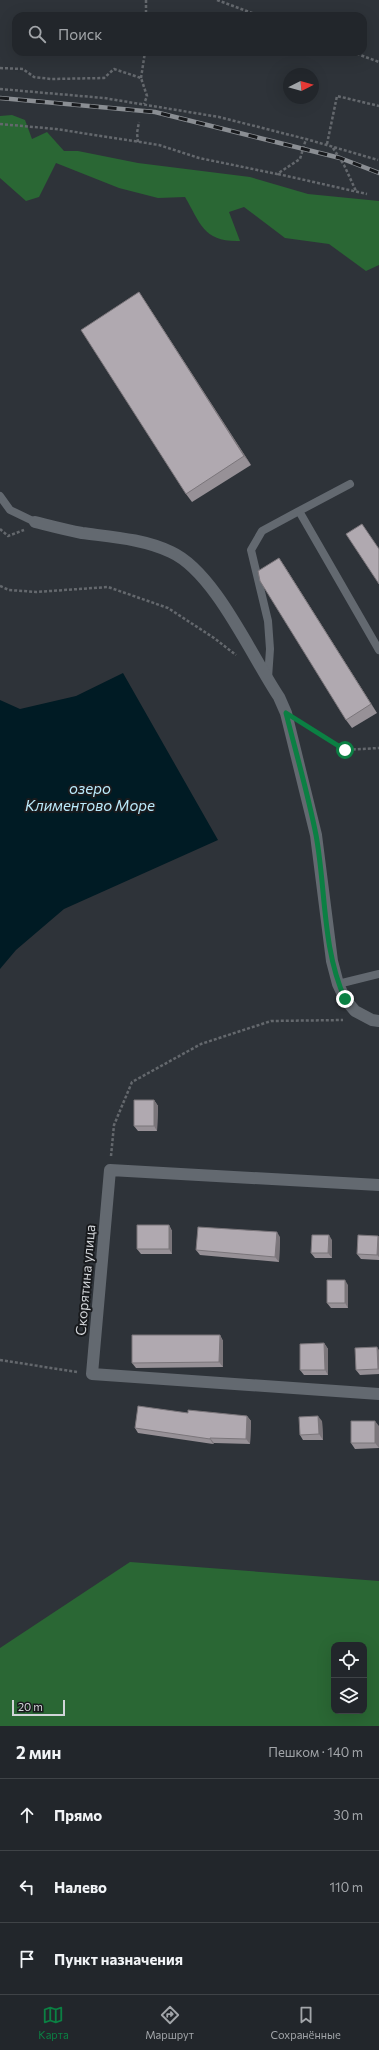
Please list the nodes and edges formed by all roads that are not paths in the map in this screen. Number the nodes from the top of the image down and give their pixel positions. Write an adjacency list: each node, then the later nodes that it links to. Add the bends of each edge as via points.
1 (350, 484): 3 (lane)
2 (0, 496): 4 (lane, via 10,510)
3 (299, 511): 5 (lane); 6 (lane, via 262,531 251,550 268,621 270,649)
4 (35, 522): 6 (street, via 146,543 172,552 187,561 222,603)
5 (379, 650)
6 (267, 680): 8 (street, via 286,713 316,835 332,961)
7 (379, 974): 8 (lane)
8 (338, 984): 9 (street, via 345,999 355,1010)
9 (375, 1020)
10 (379, 1185): 11 (street, Скорятина улица, via 110,1170 92,1374)
11 (379, 1394)

